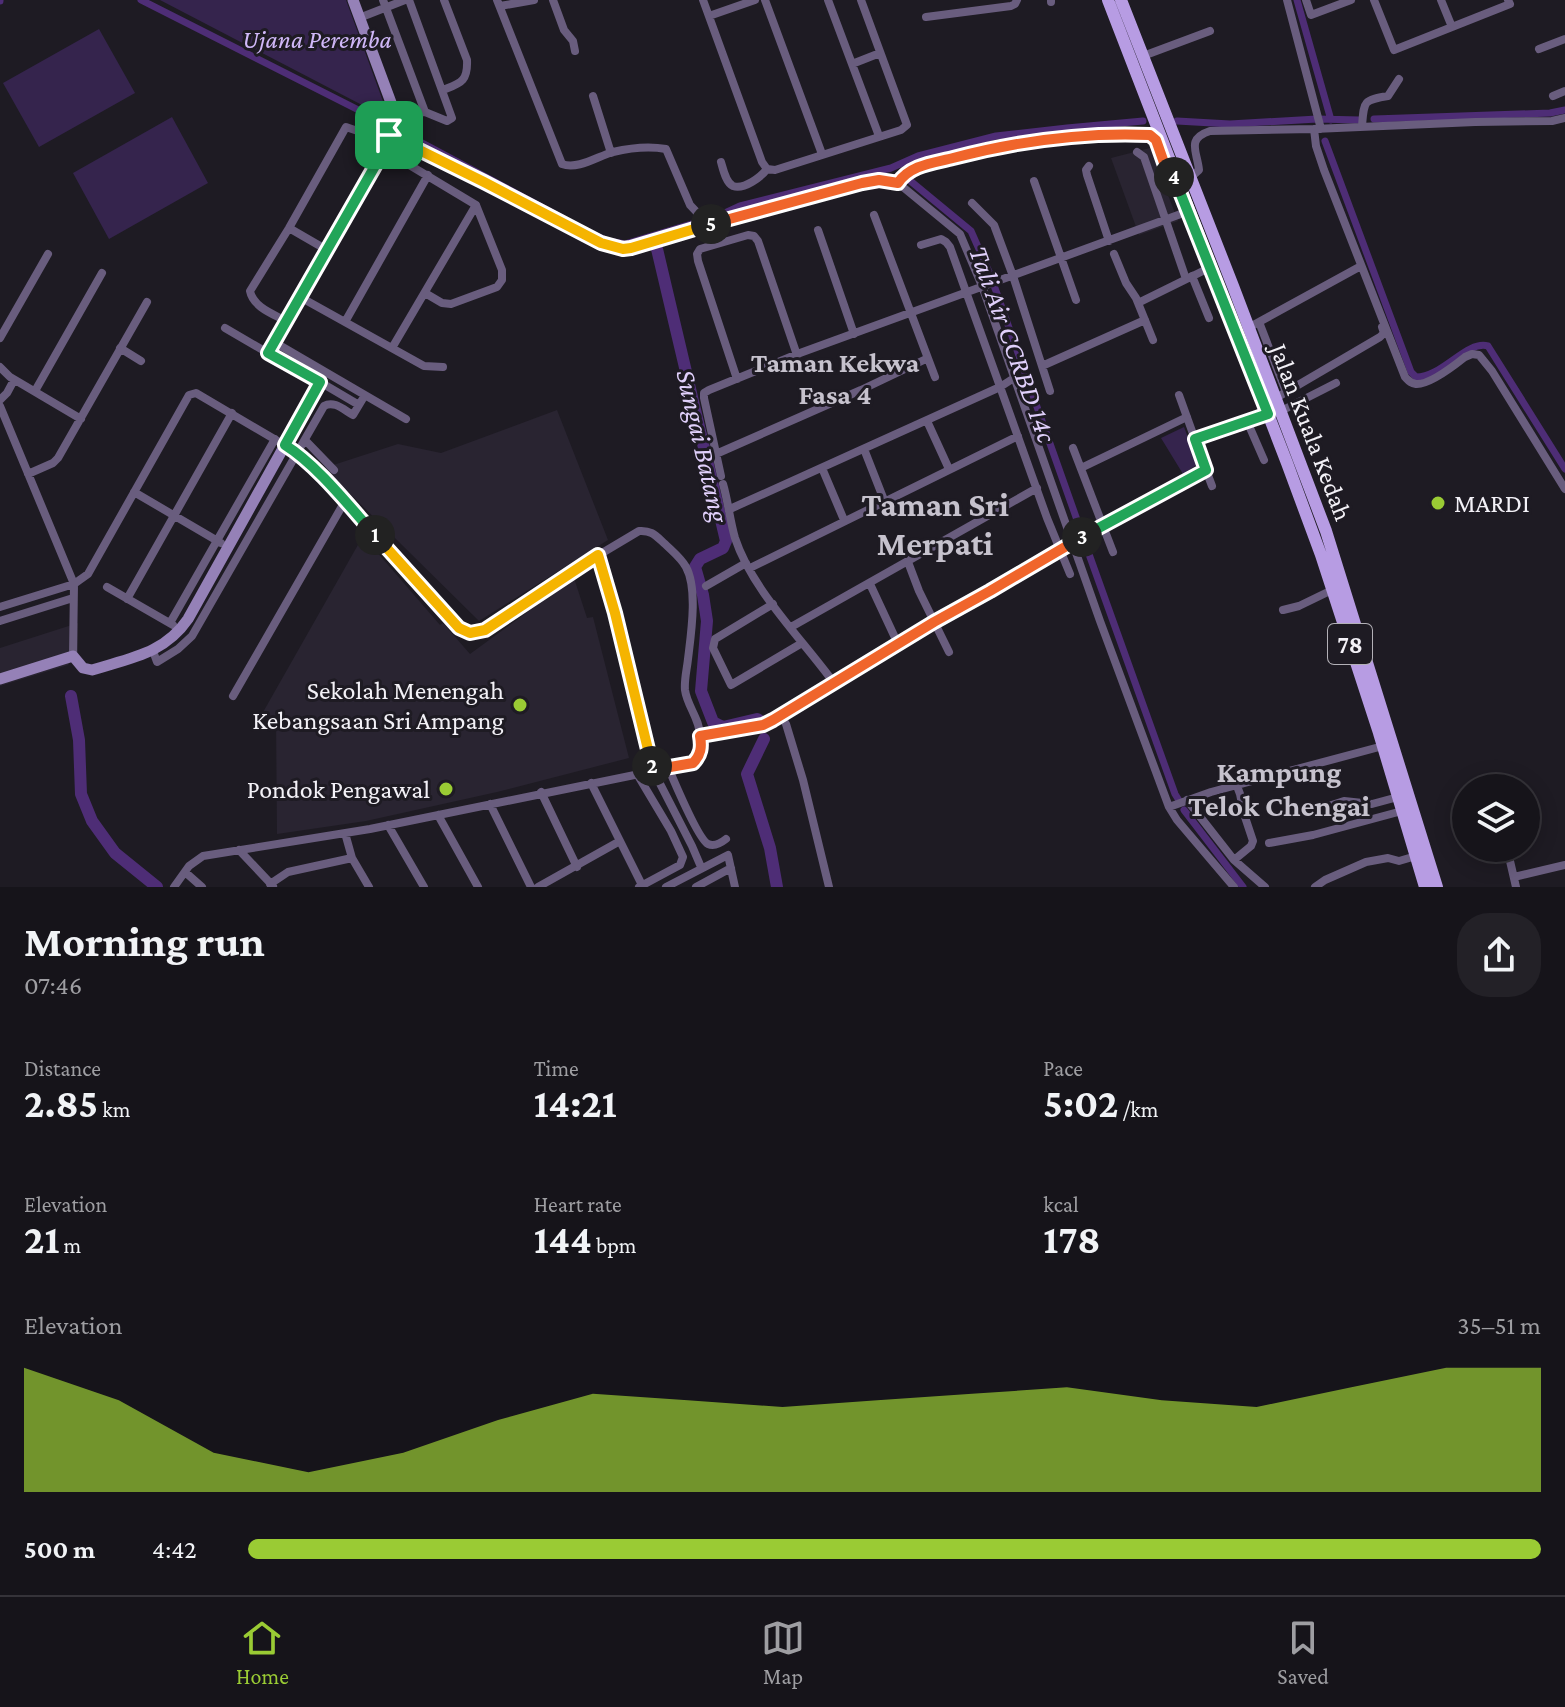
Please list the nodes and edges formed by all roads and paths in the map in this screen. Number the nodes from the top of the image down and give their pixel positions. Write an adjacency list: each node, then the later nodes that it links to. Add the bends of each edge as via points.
1 (353, 0): 24 (street)
2 (407, 0): 21 (street); 34 (street)
3 (444, 0): 34 (street, via 467,67 460,83)
4 (534, 0): 20 (street)
5 (553, 0): 29 (street)
6 (703, 0): 22 (street)
7 (755, 0): 22 (street)
8 (765, 0): 48 (street)
9 (828, 0): 32 (street)
10 (861, 0): 30 (street)
11 (1017, 0): 23 (street, via 1011,6)
12 (1108, 0): 38 (main road, Jalan Kuala Kedah / 78)
13 (1121, 0): 31 (main road, Jalan Kuala Kedah / 78)
14 (1287, 0): 41 (street)
15 (1306, 0): 16 (street, via 1311,15)
16 (1351, 0)
17 (1374, 0): 25 (street, via 1394,50)
18 (1441, 0): 25 (street)
19 (1508, 0): 25 (street, via 1510,4)
20 (498, 3): 47 (street, via 560,161 571,166)
21 (385, 4): 24 (street); 39 (street)
22 (709, 16): 51 (street)
23 (926, 17)
24 (359, 18): 43 (street)
25 (1452, 27)
26 (1210, 31): 31 (street)
27 (1565, 39): 28 (street)
28 (1539, 49)
29 (575, 51)
30 (880, 53): 32 (street); 44 (street, via 907,125)
31 (1143, 56): 38 (main road, Jalan Kuala Kedah / 78)
32 (852, 64): 44 (street)
33 (1399, 79): 42 (street, via 1388,96 1367,101)
34 (443, 90): 39 (street, via 451,119)
35 (1565, 91): 37 (street)
36 (593, 96): 47 (street)
37 (1553, 96)
38 (1152, 97): 45 (main road, Jalan Kuala Kedah / 78)
39 (425, 112): 43 (street)
40 (1565, 118): 42 (street)
41 (1316, 126): 42 (street); 54 (street, via 1206,132 1195,141 1199,170); 71 (street, via 1316,146)
42 (1362, 126)
43 (390, 132): 52 (street); 62 (street, via 613,247 631,248); 63 (street, via 346,127); 67 (street)
44 (879, 136): 48 (street)
45 (1167, 136): 53 (main road, Jalan Kuala Kedah / 78); 54 (main road, Jalan Kuala Kedah / 78)
46 (1137, 152): 61 (street, via 1144,157)
47 (611, 153): 62 (street, via 666,149 690,205)
48 (822, 154): 51 (street)
49 (721, 162): 51 (street, via 733,186 745,185)
50 (1089, 166): 65 (street, via 1087,175)
51 (767, 169)
52 (428, 175): 58 (street); 88 (street)
53 (1176, 177): 56 (street, via 1169,177 1150,135 1093,134 982,150 914,168); 59 (main road, Jalan Kuala Kedah / 78)
54 (1190, 178): 83 (main road, Jalan Kuala Kedah / 78)
55 (1034, 181): 70 (street)
56 (898, 183): 62 (street, via 862,183); 76 (street, via 960,234)
57 (972, 203): 74 (street, via 994,225)
58 (476, 205): 78 (street); 78 (street, via 502,270 501,284 451,304)
59 (1189, 211): 61 (street); 72 (main road, Jalan Kuala Kedah / 78)
60 (874, 215): 84 (street)
61 (1165, 219): 65 (street); 75 (street)
62 (709, 225)
63 (289, 228): 67 (street); 87 (street, via 250,291 255,303)
64 (818, 230): 92 (street)
65 (1109, 241): 70 (street)
66 (921, 245): 77 (street, via 946,242)
67 (327, 250): 79 (street)
68 (48, 254): 93 (street)
69 (1114, 254): 82 (street)
70 (1061, 259): 74 (street); 80 (street)
71 (1361, 266): 89 (street); 143 (street, via 1405,377 1425,383 1465,357 1479,355)
72 (1211, 267): 75 (street); 119 (main road, Jalan Kuala Kedah / 78)
73 (102, 273): 111 (street)
74 (1013, 276): 76 (street); 101 (street)
75 (1189, 277): 82 (street); 85 (street)
76 (985, 285): 77 (street); 105 (street)
77 (966, 292): 84 (street); 110 (street)
78 (425, 293): 97 (street)
79 (300, 297): 87 (street); 88 (street)
80 (1076, 300)
81 (147, 302): 96 (street)
82 (1138, 303): 86 (street)
83 (1243, 313): 89 (main road, Jalan Kuala Kedah / 78); 119 (main road)
84 (910, 314): 92 (street); 99 (street)
85 (1209, 318)
86 (1145, 320): 94 (street); 101 (street)
87 (286, 321): 95 (street)
88 (345, 322): 97 (street)
89 (1254, 325): 115 (main road, Jalan Kuala Kedah / 78)
90 (1382, 327): 115 (street, via 1380,337)
91 (225, 328): 95 (street)
92 (854, 334): 98 (street)
93 (0, 338)
94 (1153, 340)
95 (271, 347): 108 (street); 113 (street)
96 (120, 348): 100 (street); 122 (street)
97 (392, 348): 103 (street, via 424,366)
98 (797, 355): 106 (street); 106 (street, via 754,236 700,249 698,261)
99 (926, 359): 104 (street); 133 (street)
100 (141, 361)
101 (1042, 366): 112 (street)
102 (0, 367): 107 (street)
103 (443, 367)
104 (935, 377)
105 (1014, 378): 110 (street); 151 (street)
106 (737, 379): 133 (street, via 704,393)
107 (14, 380): 111 (street); 116 (street)
108 (320, 382): 117 (street); 129 (street)
109 (1336, 383): 119 (street)
110 (1000, 387): 124 (street); 126 (street)
111 (35, 391): 122 (street)
112 (1050, 391)
113 (365, 395): 117 (street); 123 (street)
114 (1179, 395): 121 (street)
115 (1281, 395): 119 (main road, Jalan Kuala Kedah / 78)
116 (0, 400)
117 (359, 405): 128 (street, via 353,415 334,404 324,406)
118 (0, 406): 140 (street)
119 (1274, 412): 125 (street); 163 (main road, Jalan Kuala Kedah / 78); 180 (main road, Jalan Kuala Kedah / 78, via 1326,531)
120 (232, 413): 129 (street); 144 (street, via 196,393 189,395); 148 (street)
121 (1187, 417): 127 (street); 137 (street)
122 (81, 419): 140 (street, via 58,458)
123 (406, 419)
124 (927, 421): 131 (street); 138 (street)
125 (1247, 421): 127 (street); 134 (street)
126 (1018, 436): 138 (street); 142 (street)
127 (1195, 439): 135 (street)
128 (305, 440): 132 (street); 139 (street)
129 (280, 442): 132 (street); 152 (street)
130 (1073, 448): 137 (street)
131 (864, 449): 136 (street); 145 (street)
132 (298, 453): 146 (street); 152 (street)
133 (716, 454): 147 (street)
134 (1264, 460)
135 (1204, 466): 141 (street); 150 (street)
136 (822, 468): 147 (street); 149 (street)
137 (1081, 468): 150 (street)
138 (949, 469): 145 (street)
139 (334, 470)
140 (28, 474): 159 (street)
141 (1212, 486)
142 (1037, 488): 153 (street); 156 (street)
143 (1565, 489)
144 (134, 492): 148 (street); 159 (street, via 88,574)
145 (884, 500): 149 (street)
146 (345, 501): 155 (street, via 459,628 470,633 485,630); 182 (street)
147 (730, 509): 157 (street, via 735,538)
148 (174, 516): 152 (street); 166 (street)
149 (844, 520): 157 (street)
150 (1102, 525): 151 (street); 154 (street)
151 (1073, 542): 153 (street); 195 (street)
152 (228, 548): 172 (street); 176 (street, via 192,636 157,662)
153 (1060, 550): 158 (street); 171 (street)
154 (1113, 552)
155 (598, 555): 184 (street, via 647,530 686,568 692,617 684,688); 187 (street)
156 (908, 562): 160 (street); 171 (street)
157 (748, 565): 161 (street); 167 (street)
158 (1070, 574)
159 (74, 584): 165 (street); 168 (street)
160 (870, 584): 173 (street); 175 (street)
161 (706, 586)
162 (107, 587): 166 (street)
163 (1332, 590): 169 (street); 185 (main road, Jalan Kuala Kedah / 78)
164 (0, 595): 168 (street)
165 (73, 598): 170 (street); 178 (street)
166 (127, 599): 172 (street)
167 (773, 604): 173 (street); 174 (street, via 715,639 713,648 731,685)
168 (2, 606)
169 (1283, 610)
170 (0, 621)
171 (934, 622): 175 (street); 177 (street)
172 (175, 626): 176 (street, via 172,638)
173 (791, 627): 174 (street)
174 (802, 643): 181 (street)
175 (898, 644): 181 (street)
176 (153, 651): 178 (street, via 89,670)
177 (949, 652)
178 (73, 656): 179 (street)
179 (0, 679)
180 (1373, 679): 185 (main road, via 1386,727); 203 (main road, Jalan Kuala Kedah / 78)
181 (834, 683): 183 (street)
182 (233, 696)
183 (782, 722): 184 (street); 232 (street, via 803,780)
184 (700, 736): 186 (street, via 702,746 693,763)
185 (1381, 740): 190 (street); 192 (main road, Jalan Kuala Kedah / 78)
186 (668, 767): 187 (street); 197 (street)
187 (653, 770): 188 (street); 200 (street)
188 (637, 774): 189 (street); 221 (street, via 683,857 680,865)
189 (591, 783): 191 (street); 205 (street)
190 (1237, 786): 193 (street); 212 (street, via 1253,841)
191 (541, 792): 194 (street); 215 (street)
192 (1398, 797): 196 (main road, Jalan Kuala Kedah / 78); 198 (street, via 1372,804 1344,801)
193 (1187, 800): 195 (street); 212 (street)
194 (490, 804): 199 (street); 227 (street)
195 (1169, 807): 233 (street)
196 (1402, 811): 203 (main road, Jalan Kuala Kedah / 78); 207 (street)
197 (689, 812): 200 (street); 206 (street)
198 (1310, 812)
199 (438, 815): 201 (street); 226 (street)
200 (677, 817): 208 (street)
201 (388, 825): 202 (street); 225 (street)
202 (345, 833): 209 (street); 211 (street)
203 (1416, 838): 210 (main road, Jalan Kuala Kedah / 78); 237 (main road, Jalan Kuala Kedah / 78)
204 (726, 839): 206 (street, via 717,845)
205 (620, 841): 215 (street); 221 (street)
206 (705, 842): 208 (street)
207 (1269, 843)
208 (692, 846): 216 (street)
209 (239, 850): 218 (street, via 198,858); 220 (street)
210 (1416, 856): 235 (street, via 1366,862); 236 (main road, Jalan Kuala Kedah / 78)
211 (352, 858): 220 (street, via 288,872); 224 (street)
212 (1234, 860): 234 (street)
213 (1510, 862): 219 (street)
214 (1565, 865): 219 (street)
215 (577, 867): 228 (street)
216 (701, 867): 217 (street, via 728,855); 229 (street)
217 (731, 868): 230 (street); 231 (street)
218 (185, 872): 222 (street); 223 (street)
219 (1515, 882)
220 (272, 885)
221 (642, 886)
222 (174, 887)
223 (202, 887)
224 (369, 887)
225 (424, 887)
226 (478, 887)
227 (531, 887)
228 (538, 887)
229 (666, 887)
230 (696, 887)
231 (735, 887)
232 (829, 887)
233 (1234, 887)
234 (1265, 887)
235 (1315, 887)
236 (1425, 887)
237 (1437, 887)

